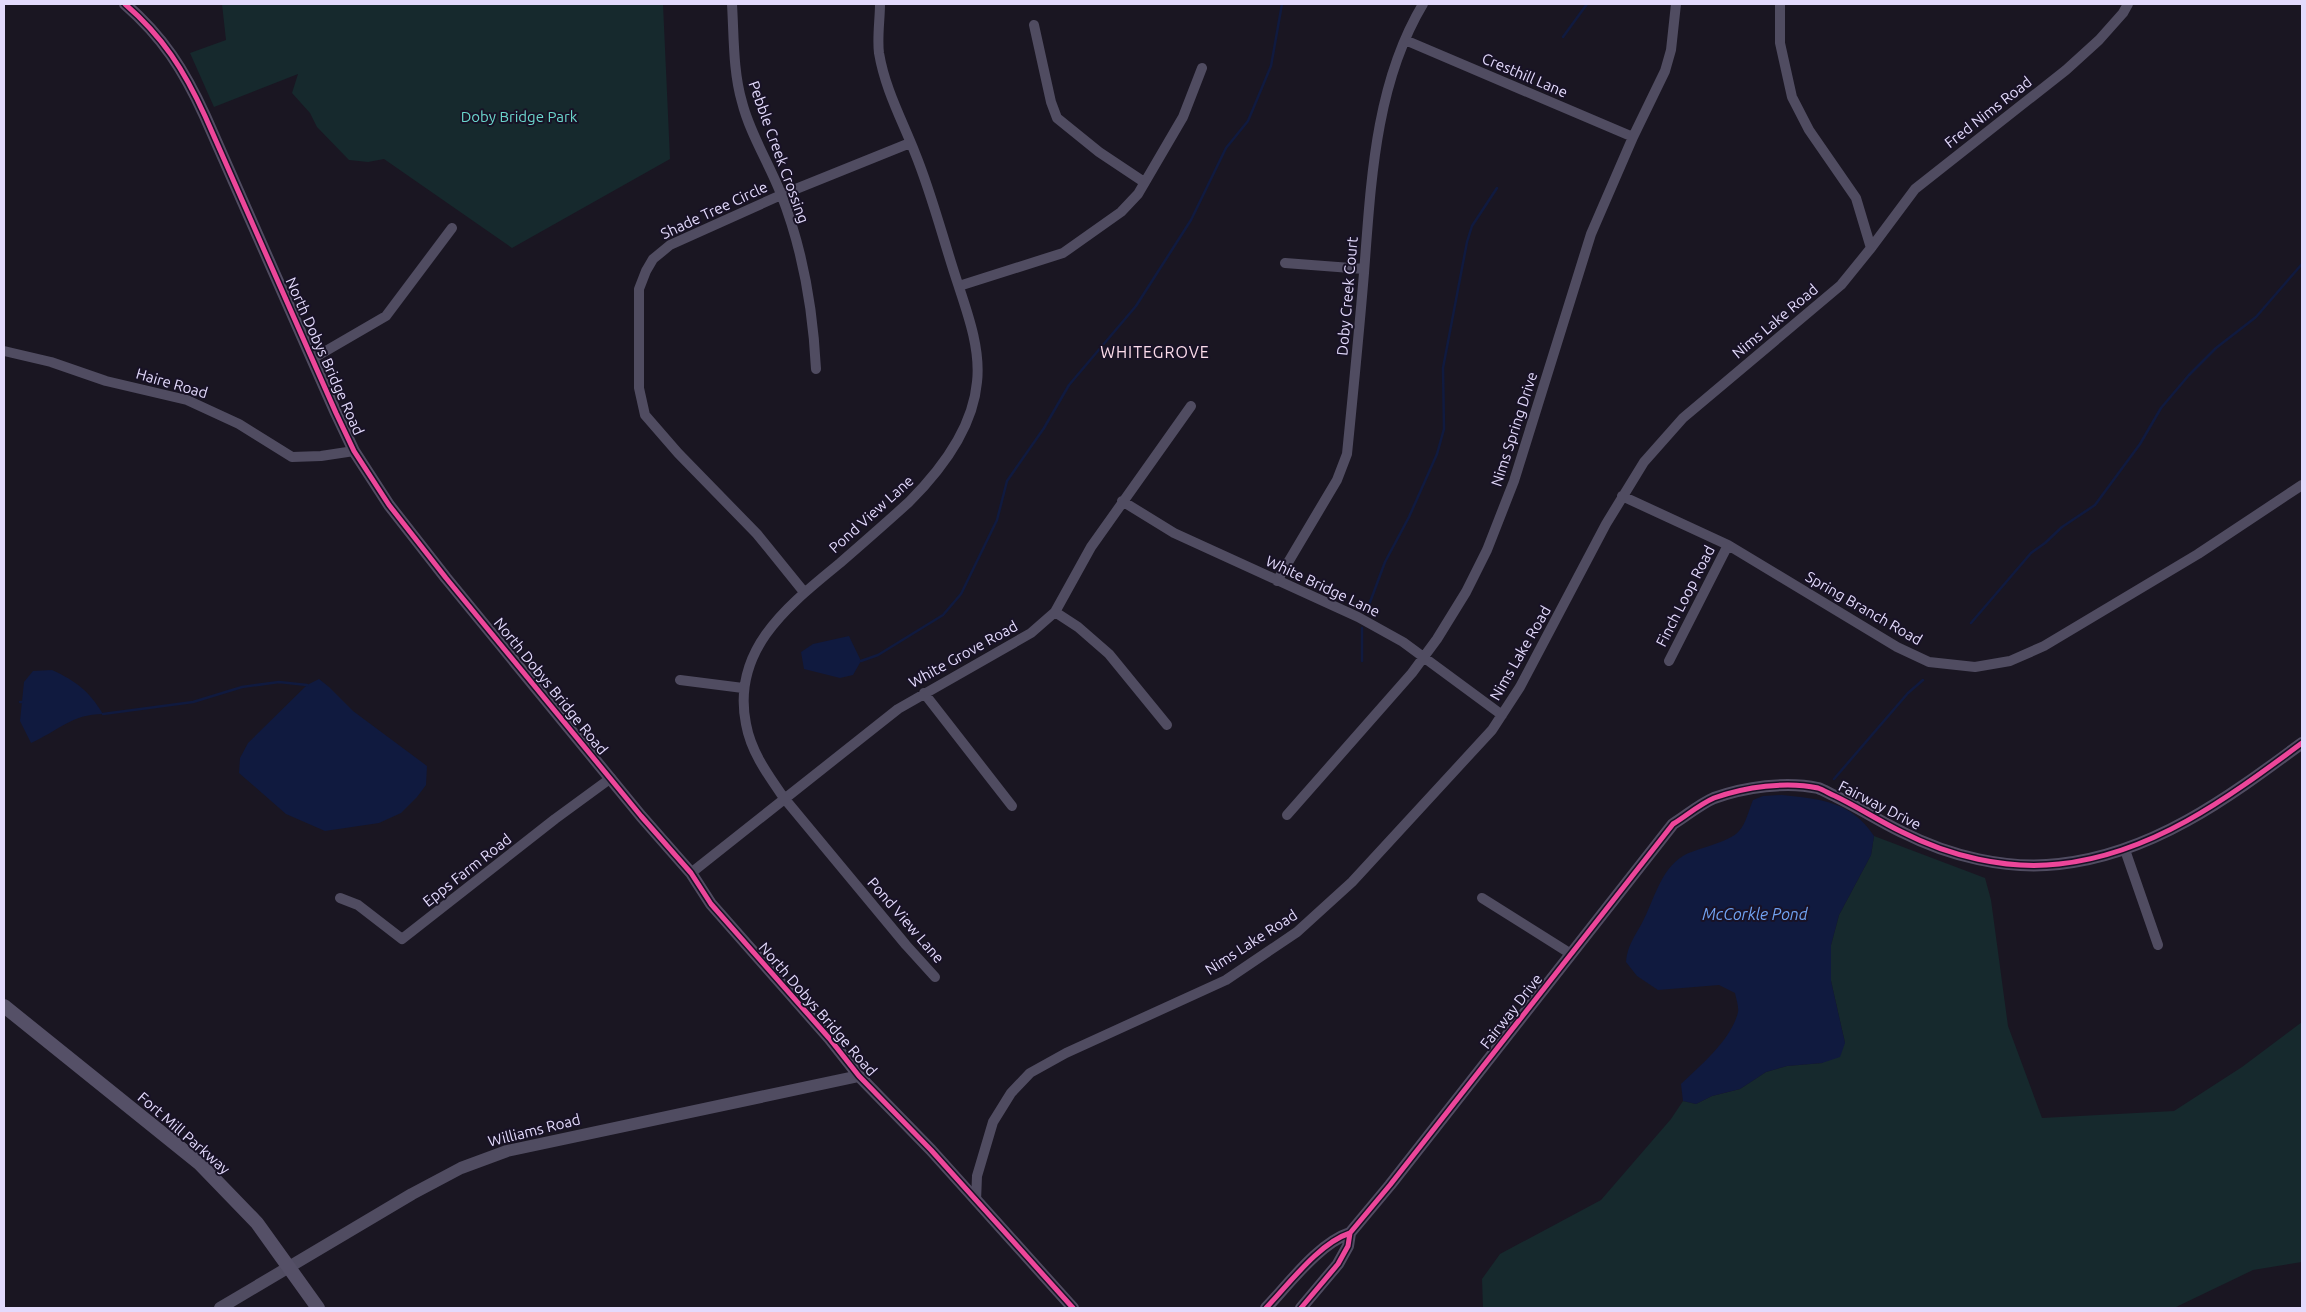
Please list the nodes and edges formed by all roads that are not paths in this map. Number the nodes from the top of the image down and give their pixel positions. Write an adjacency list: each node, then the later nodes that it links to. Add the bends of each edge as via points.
1 (125, 4): 21 (street, North Dobys Bridge Road, via 156,32 186,78)
2 (732, 4): 14 (street, Pebble Creek Crossing, via 736,79 742,105)
3 (880, 4): 12 (street, Pond View Lane, via 879,52 890,96)
4 (1423, 4): 9 (street, Doby Creek Court)
5 (1676, 4): 11 (street, Nims Spring Drive, via 1671,50 1665,71)
6 (1780, 4): 16 (street, via 1780,43 1792,97 1808,130 1856,198)
7 (2128, 4): 16 (street, Fred Nims Road, via 2124,13 2099,40 2066,70 1915,189)
8 (1034, 26): 13 (street, via 1057,118)
9 (1405, 40): 11 (street, Cresthill Lane); 18 (street, Doby Creek Court, via 1383,106)
10 (1202, 68): 13 (street, via 1183,117)
11 (1633, 138): 32 (street, Nims Spring Drive, via 1591,234 1514,481 1487,550 1466,592 1437,639)
12 (910, 143): 14 (street, Shade Tree Circle); 19 (street, Pond View Lane)
13 (1144, 182): 19 (street, via 1138,194 1121,212 1063,253)
14 (781, 195): 22 (street, Pebble Creek Crossing, via 810,295); 30 (street, Shade Tree Circle, via 670,245 653,259 640,289 639,388 641,406 649,422 757,534)
15 (452, 228): 21 (street, via 386,316)
16 (1871, 248): 26 (street, Nims Lake Road, via 1841,285 1683,418 1644,462)
17 (1285, 264): 18 (street)
18 (1364, 269): 29 (street, Doby Creek Court, via 1347,454 1338,480)
19 (959, 286): 30 (street, Pond View Lane, via 977,357 978,383 966,423 944,462 915,496)
20 (4, 351): 24 (street, Haire Road, via 51,362 106,381 187,400 239,424 292,456)
21 (312, 359): 24 (street, North Dobys Bridge Road)
22 (816, 369)
23 (1191, 406): 27 (street, White Grove Road)
24 (354, 451): 40 (street, North Dobys Bridge Road, via 389,505 446,578)
25 (2302, 485): 28 (street, Spring Branch Road, via 2198,554 2044,646 2010,661 1975,667 1929,662 1897,647)
26 (1622, 496): 28 (street, Spring Branch Road); 37 (street, Nims Lake Road, via 1538,656)
27 (1122, 501): 29 (street, White Bridge Lane, via 1174,533); 31 (street, White Grove Road, via 1091,547)
28 (1728, 545): 33 (street, Finch Loop Road)
29 (1277, 581): 32 (street, White Bridge Lane, via 1358,617 1403,642)
30 (804, 592): 35 (street, Pond View Lane, via 780,614 761,639)
31 (1055, 612): 36 (street, White Grove Road, via 1031,633); 38 (street, via 1109,654)
32 (1421, 658): 37 (street, White Bridge Lane); 43 (street, Nims Spring Drive, via 1394,694)
33 (1669, 661)
34 (680, 680): 35 (street)
35 (743, 688): 41 (street, Pond View Lane, via 745,723 751,744)
36 (924, 693): 41 (street, White Grove Road, via 898,709); 42 (street)
37 (1502, 715): 53 (street, Nims Lake Road, via 1492,730 1352,882 1297,932 1226,980 1066,1053 1030,1073 1011,1093 993,1122 977,1176)
38 (1167, 725)
39 (2301, 746): 44 (street, Fairway Drive, via 2180,826)
40 (611, 778): 45 (street, North Dobys Bridge Road); 46 (street, Epps Farm Road, via 402,940 358,905)
41 (784, 798): 45 (street, White Grove Road); 50 (street, Pond View Lane)
42 (1012, 806)
43 (1288, 815)
44 (2125, 850): 48 (street); 49 (street, Fairway Drive, via 2058,864 2021,865 1990,861 1959,855 1903,832 1819,788 1764,785 1713,799 1673,824)
45 (690, 873): 52 (street, North Dobys Bridge Road, via 711,904 829,1038)
46 (340, 898)
47 (1482, 898): 49 (street)
48 (2158, 945)
49 (1571, 954): 54 (street, Fairway Drive)
50 (935, 977)
51 (4, 1006): 55 (main road, Fort Mill Parkway, via 199,1163 257,1223)
52 (858, 1076): 53 (street, North Dobys Bridge Road); 55 (street, Williams Road, via 507,1151 453,1172)
53 (976, 1201): 58 (street, North Dobys Bridge Road)
54 (1350, 1233): 59 (street, Fairway Drive, via 1337,1237); 60 (street, Fairway Drive, via 1348,1246 1338,1264)
55 (289, 1266): 56 (street, Williams Road); 57 (main road, Fort Mill Parkway)
56 (220, 1308)
57 (318, 1308)
58 (1073, 1308)
59 (1266, 1308)
60 (1301, 1308)

